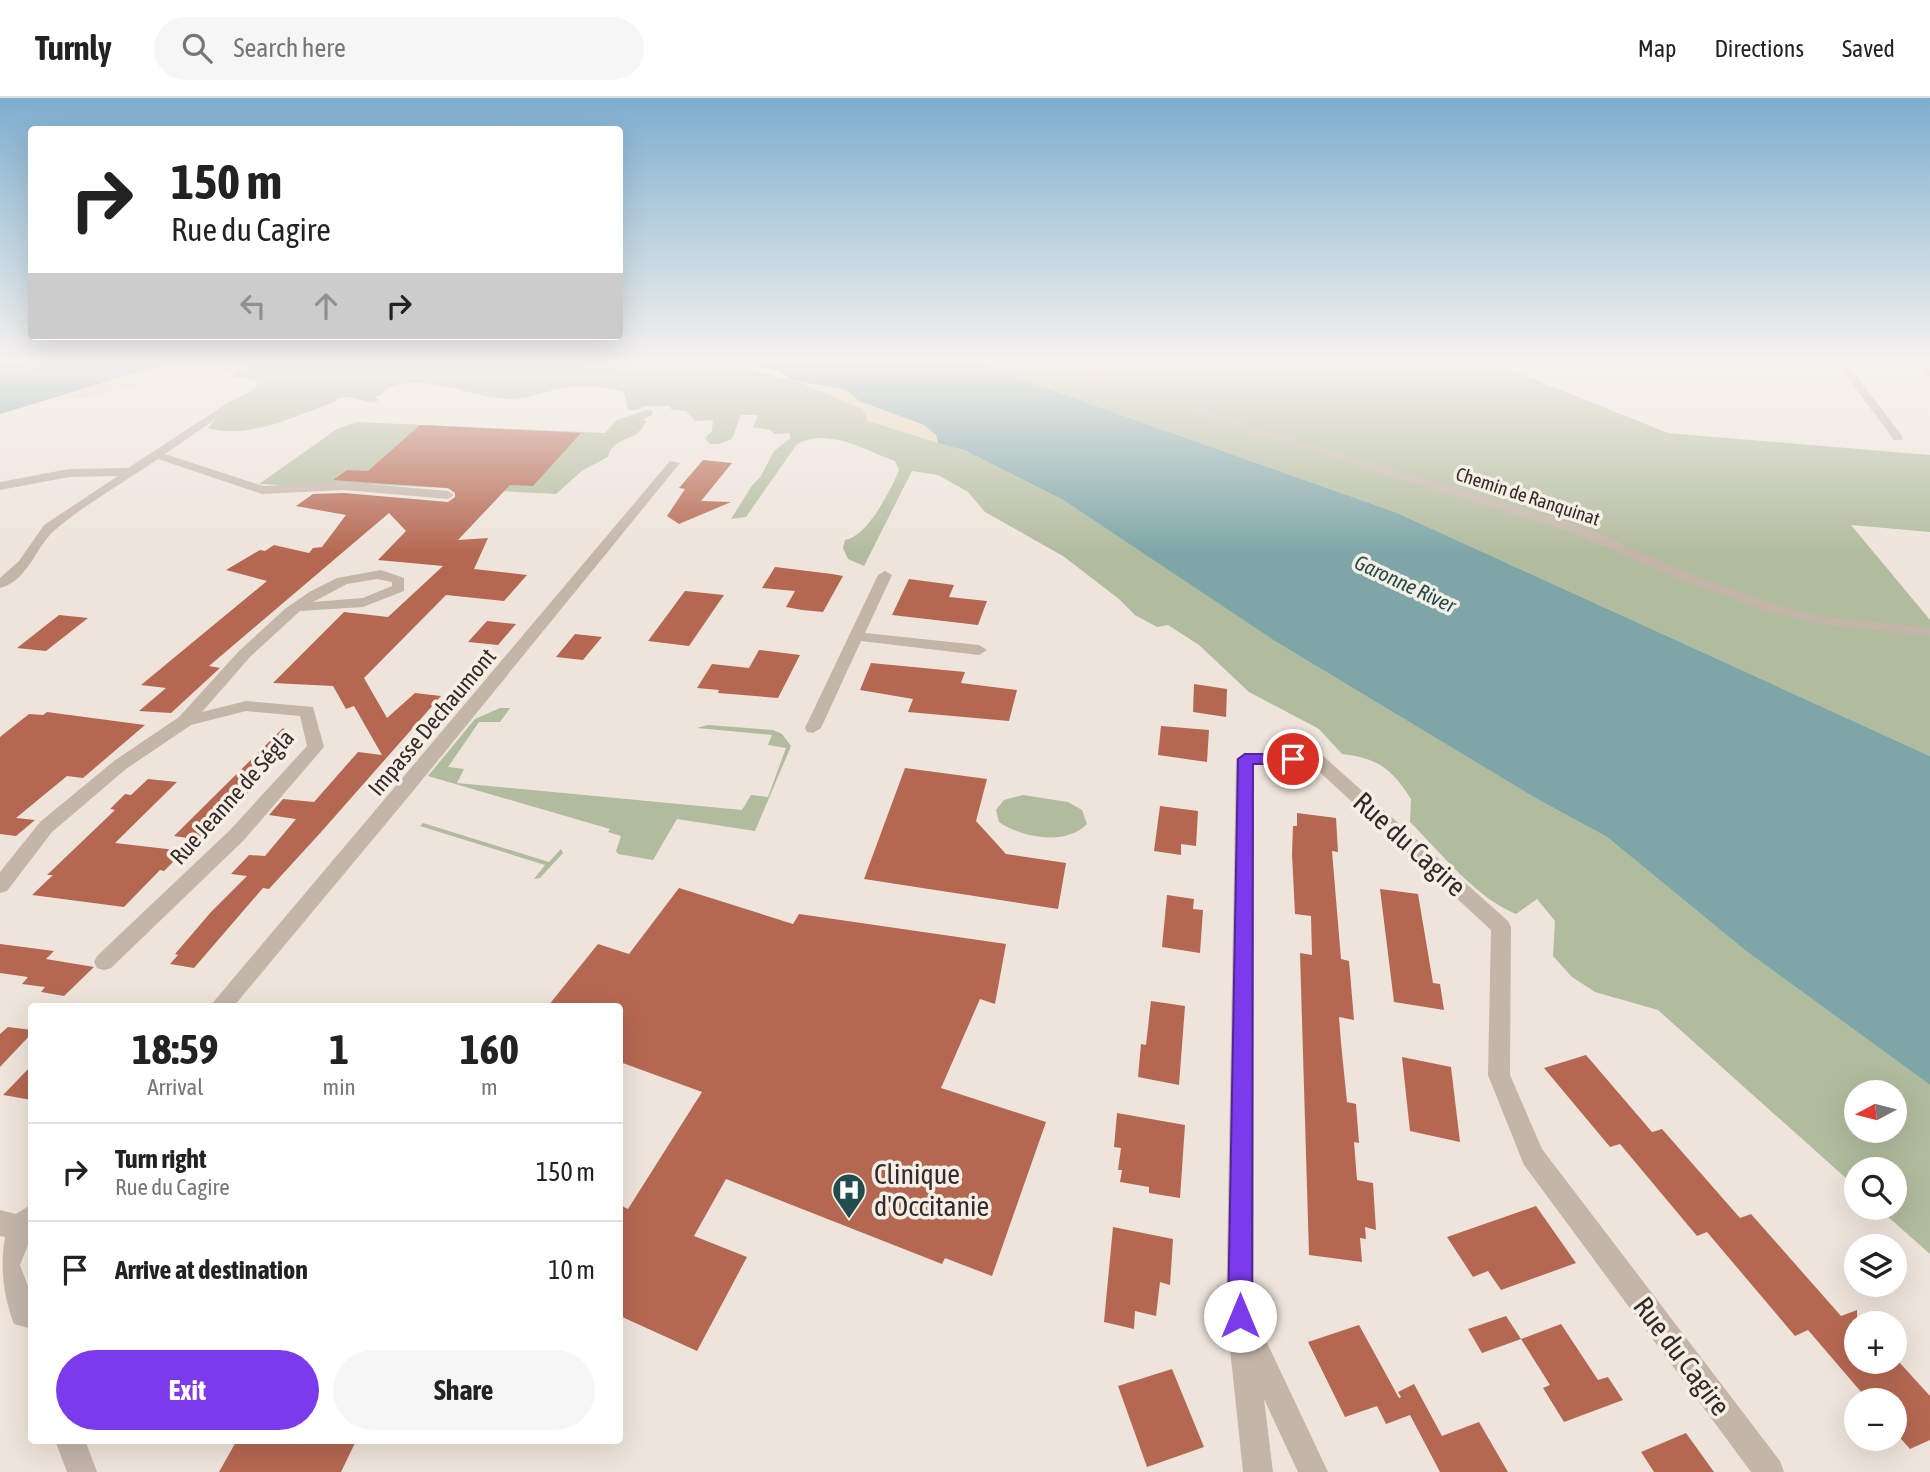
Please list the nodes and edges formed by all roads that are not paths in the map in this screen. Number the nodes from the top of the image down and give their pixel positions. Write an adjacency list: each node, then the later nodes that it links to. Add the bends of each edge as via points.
1 (197, 426): 5 (street)
2 (1242, 426): 13 (street, Chemin de Ranquinat, via 1582,531 1693,580 1778,610 1827,621)
3 (1889, 426): 4 (street)
4 (1898, 438)
5 (155, 454): 7 (street); 9 (street, via 262,490 344,486)
6 (674, 463): 20 (street, Impasse Dechaumont)
7 (128, 472): 8 (street, via 69,473); 11 (street, via 49,528 30,559)
8 (0, 486)
9 (448, 495)
10 (885, 575): 14 (street)
11 (0, 583)
12 (297, 607): 12 (street, via 350,578 384,574 399,580 399,588 368,602); 16 (street, via 268,631)
13 (1930, 632)
14 (856, 636): 15 (street); 17 (street)
15 (979, 650)
16 (185, 721): 18 (street, Rue Jeanne de Ségla, via 120,765 46,827); 19 (street, Rue Jeanne de Ségla, via 246,706 307,711 316,747 237,835)
17 (813, 727)
18 (0, 886)
19 (104, 962)
20 (224, 1003)
21 (17, 1222): 22 (street, via 7,1265)
22 (28, 1316)
23 (1240, 1316): 26 (street, Rue du Cagire); 27 (street, Rue du Cagire); 28 (street, Rue du Cagire, via 1245,759 1316,759 1502,927 1499,1075 1533,1157)
24 (72, 1444): 25 (street)
25 (82, 1472)
26 (1258, 1472)
27 (1313, 1472)
28 (1769, 1472)

